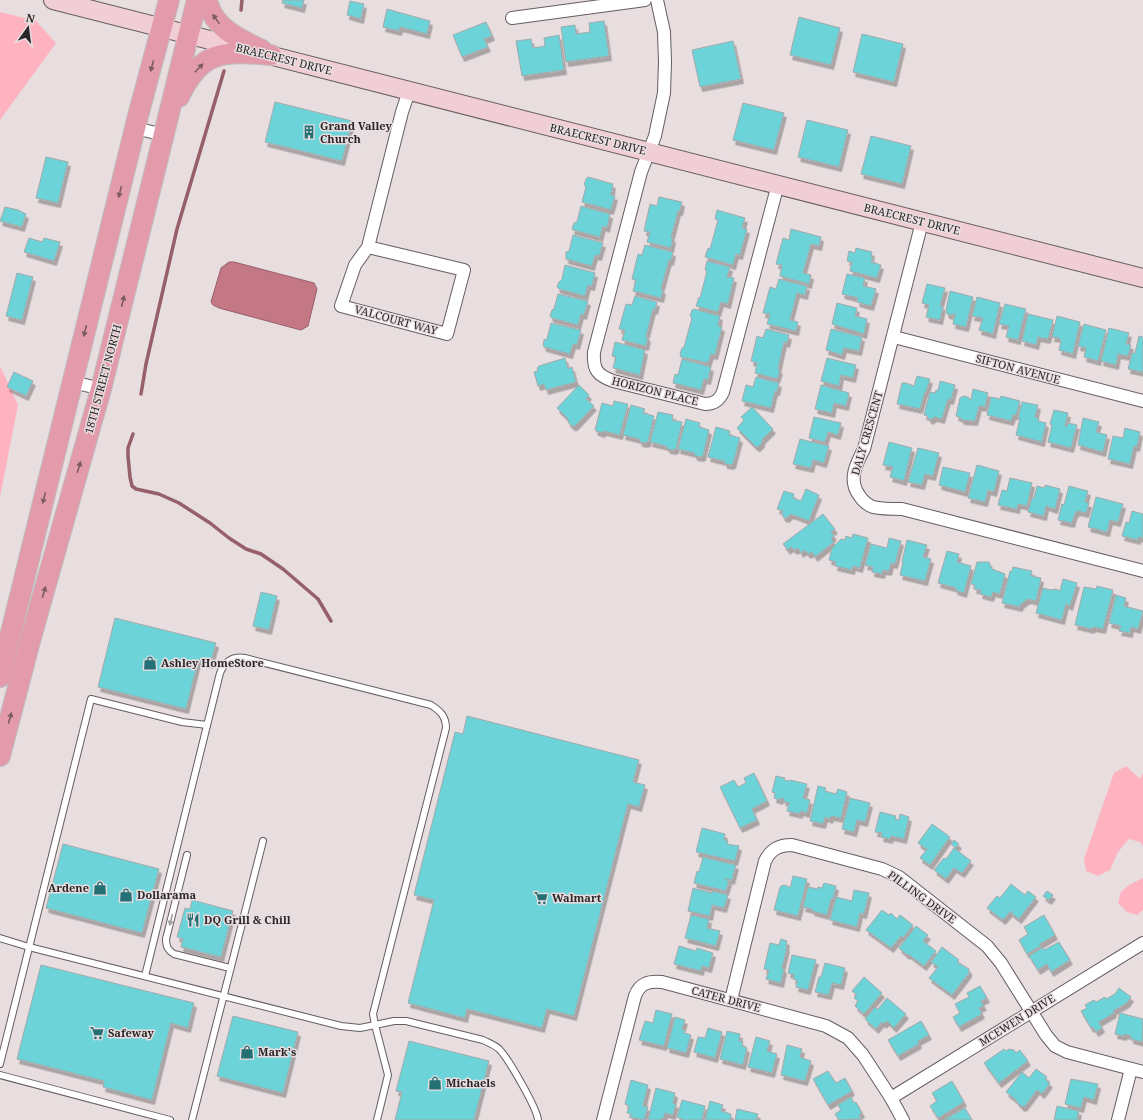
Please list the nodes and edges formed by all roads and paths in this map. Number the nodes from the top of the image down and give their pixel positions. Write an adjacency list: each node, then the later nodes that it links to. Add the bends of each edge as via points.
1 (53, 0): 8 (street, BRAECREST DRIVE)
2 (169, 0): 8 (main road)
3 (197, 0): 9 (main road, 18TH STREET NORTH)
4 (207, 0): 10 (main road, one-way to 4, via 224,29 214,18)
5 (644, 0): 7 (street)
6 (657, 0): 14 (street, via 664,32 665,78 661,112)
7 (512, 18)
8 (162, 28): 9 (street, BRAECREST DRIVE); 12 (main road, one-way to 12)
9 (188, 34): 10 (street, BRAECREST DRIVE); 13 (main road, 18TH STREET NORTH)
10 (271, 55): 11 (street, BRAECREST DRIVE); 13 (main road, one-way to 10, via 185,85 198,67 209,58 221,54 241,53)
11 (409, 91): 14 (street, BRAECREST DRIVE); 17 (street, VALCOURT WAY)
12 (135, 128): 13 (street); 20 (main road, one-way to 20)
13 (165, 131): 21 (main road, 18TH STREET NORTH, one-way to 13)
14 (648, 151): 15 (street, BRAECREST DRIVE); 15 (street, HORIZON PLACE, via 594,352 594,368 604,378 613,381 705,404 711,404 719,399 723,392)
15 (778, 184): 16 (street, BRAECREST DRIVE)
16 (922, 222): 18 (street, BRAECREST DRIVE); 19 (street, DALY CRESCENT)
17 (368, 247): 17 (street, VALCOURT WAY, via 464,270 447,334 341,306 355,265)
18 (1143, 278)
19 (894, 337): 22 (street, SIFTON AVENUE); 23 (street, DALY CRESCENT, via 864,449 854,471 855,490 862,499 872,506 902,509)
20 (73, 382): 21 (street); 24 (main road, one-way to 24)
21 (101, 389): 26 (main road, 18TH STREET NORTH, one-way to 21)
22 (1143, 402)
23 (1143, 571)
24 (0, 677)
25 (207, 725): 33 (lane, via 182,722 91,699); 35 (lane); 39 (lane, via 222,668 231,658 240,657 422,702 437,709 444,717 446,728 373,1014)
26 (0, 756)
27 (263, 840): 34 (lane)
28 (187, 855): 34 (lane, one-way to 34, via 166,946 174,954)
29 (0, 938): 32 (lane)
30 (1143, 943): 38 (street, MCEWEN DRIVE)
31 (0, 944): 32 (lane)
32 (15, 944): 33 (lane)
33 (29, 948): 35 (lane); 40 (lane)
34 (230, 968): 36 (lane)
35 (145, 976): 36 (lane)
36 (223, 996): 39 (lane, via 348,1027); 45 (lane)
37 (731, 1000): 38 (street, PILLING DRIVE, via 765,860 775,848 792,845 882,869 899,877 987,946 1001,963); 43 (street, CATER DRIVE, via 826,1026 848,1038 863,1055); 48 (street, CATER DRIVE, via 662,982 646,982 640,986 635,996)
38 (1031, 1011): 41 (street, PILLING DRIVE, via 1050,1041 1060,1050); 43 (street, MCEWEN DRIVE)
39 (375, 1025): 46 (lane, via 388,1075); 47 (lane, via 394,1020 406,1021 493,1044 508,1060 536,1110)
40 (0, 1064)
41 (1137, 1071): 50 (street)
42 (0, 1075): 44 (lane)
43 (891, 1098): 49 (street, CATER DRIVE)
44 (170, 1120)
45 (192, 1120)
46 (377, 1120)
47 (538, 1120)
48 (603, 1120)
49 (903, 1120)
50 (1118, 1120)

